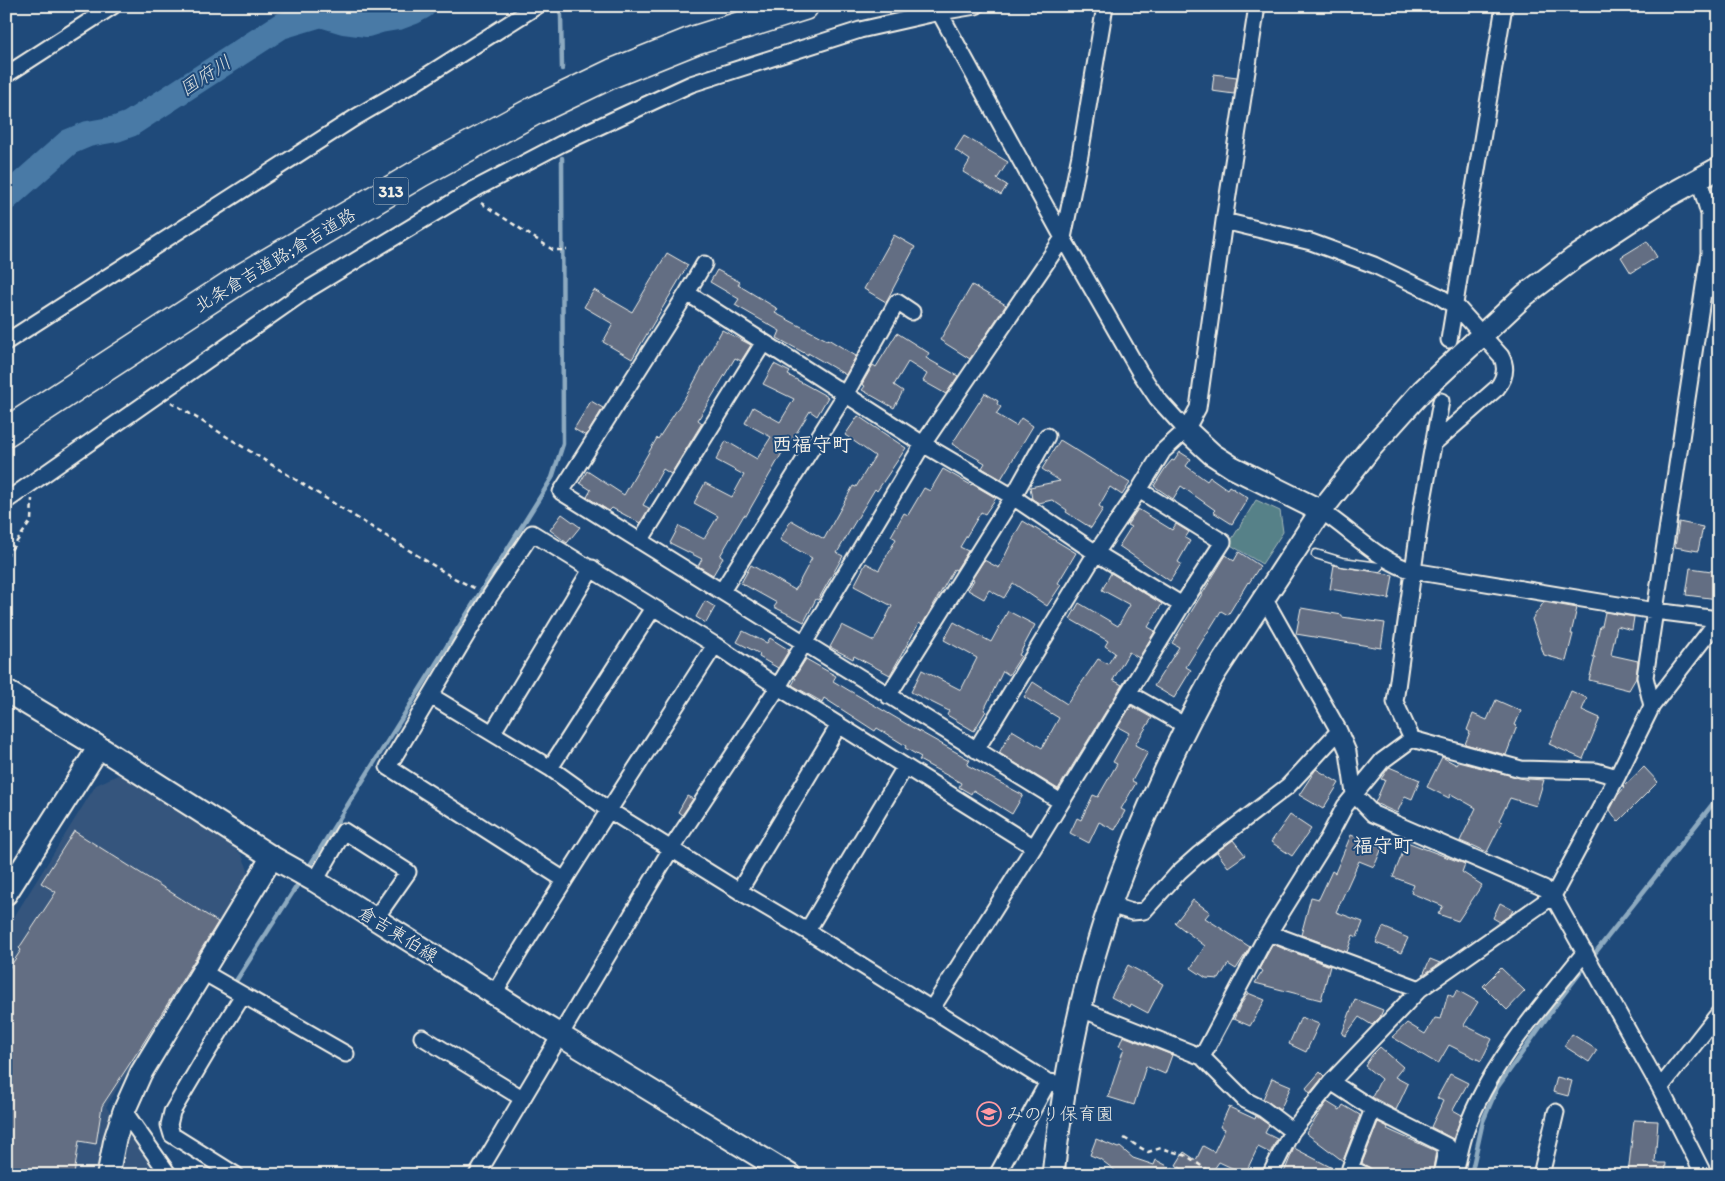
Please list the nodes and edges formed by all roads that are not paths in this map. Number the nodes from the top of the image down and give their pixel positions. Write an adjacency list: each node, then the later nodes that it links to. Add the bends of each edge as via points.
1 (113, 6): 10 (street)
2 (537, 6): 23 (street, via 418,82 356,117)
3 (749, 6): 27 (highway, 北条倉吉道路;倉吉道路 / 313, via 607,59 528,96 412,160 230,268)
4 (804, 6): 29 (highway, 北条倉吉道路;倉吉道路 / 313, via 695,40 613,73 534,111 420,173 237,281)
5 (976, 6): 9 (street)
6 (1105, 6): 14 (street)
7 (1257, 6): 13 (street)
8 (1504, 6): 19 (street)
9 (938, 9): 14 (street); 35 (street, via 860,30 691,84 561,144 467,194 308,290)
10 (6, 75)
11 (1719, 168): 12 (street)
12 (1699, 179): 18 (street, via 1709,214 1709,253); 21 (street, via 1574,258 1525,295)
13 (1224, 221): 19 (street, via 1337,251 1374,265); 28 (street, via 1198,408)
14 (1063, 238): 28 (street, via 1139,371 1157,398); 32 (street)
15 (704, 264): 17 (street)
16 (1719, 283): 18 (street)
17 (687, 293): 24 (street); 37 (street, via 561,492)
18 (1703, 293): 47 (street)
19 (1455, 306): 21 (street); 22 (street)
20 (912, 312): 25 (street, via 897,302)
21 (1482, 335): 31 (street, via 1504,363 1501,383); 36 (street, via 1411,403)
22 (1449, 340)
23 (6, 342)
24 (764, 342): 25 (street); 37 (street)
25 (845, 394): 32 (street); 43 (street)
26 (1441, 400): 31 (street)
27 (6, 414)
28 (1186, 430): 33 (street, via 1163,450); 36 (street, via 1232,467)
29 (6, 432)
30 (1047, 436): 34 (street)
31 (1434, 443): 42 (street)
32 (923, 444): 34 (street); 49 (street)
33 (1139, 490): 38 (street); 45 (street, via 1223,542)
34 (1013, 497): 38 (street); 55 (street)
35 (6, 501)
36 (1321, 511): 42 (street, via 1392,563); 44 (street)
37 (640, 542): 43 (street)
38 (1096, 554): 45 (street); 63 (street)
39 (1316, 554): 40 (lane, via 1342,562)
40 (1379, 567)
41 (592, 568): 46 (street); 54 (street, via 532,533 490,596); 60 (street)
42 (1413, 571): 47 (street); 61 (street, via 1395,702)
43 (722, 591): 49 (street)
44 (1264, 598): 58 (street, via 1215,673); 59 (street)
45 (1182, 605): 53 (street)
46 (653, 608): 50 (street); 65 (street)
47 (1655, 611): 48 (street); 56 (street, via 1645,677)
48 (1719, 619): 56 (street)
49 (805, 643): 51 (street); 55 (street)
50 (715, 645): 51 (street); 69 (street)
51 (778, 687): 57 (street); 71 (street)
52 (6, 691): 62 (street, 倉吉東伯線)
53 (1128, 693): 58 (street); 68 (street)
54 (431, 696): 60 (street); 73 (street, via 388,767)
55 (888, 696): 63 (street)
56 (1652, 706): 66 (street)
57 (839, 725): 64 (street); 75 (street)
58 (1186, 726): 78 (street)
59 (1339, 730): 67 (street, via 1348,752); 78 (street, via 1288,786 1198,854 1144,911 1132,912)
60 (493, 732): 65 (street)
61 (1412, 739): 66 (street, via 1521,769 1596,771); 67 (street, via 1382,761)
62 (99, 747): 72 (street, 倉吉東伯線); 76 (street)
63 (976, 750): 68 (street)
64 (905, 767): 70 (street); 80 (street)
65 (550, 768): 69 (street)
66 (1617, 777): 77 (street)
67 (1354, 794): 77 (street, via 1373,814 1544,888); 81 (street)
68 (1061, 802): 70 (street)
69 (610, 810): 71 (street); 73 (street)
70 (1034, 847): 88 (street)
71 (671, 848): 75 (street); 90 (street)
72 (272, 857): 74 (street, 倉吉東伯線); 83 (street)
73 (564, 879): 85 (street)
74 (314, 881): 79 (street, 倉吉東伯線); 79 (street, via 344,831 408,872)
75 (739, 891): 80 (street)
76 (6, 894)
77 (1553, 896): 82 (street); 84 (street)
78 (1110, 905): 87 (street)
79 (375, 919): 85 (street, 倉吉東伯線)
80 (807, 931): 88 (street)
81 (1269, 933): 84 (street); 93 (street)
82 (1585, 952): 96 (street); 112 (street, via 1520,1034 1479,1099 1466,1130)
83 (203, 972): 86 (street); 99 (street, via 141,1073)
84 (1420, 989): 94 (street)
85 (494, 994): 90 (street, 倉吉東伯線)
86 (243, 995): 92 (street); 104 (street, via 172,1112 169,1124 172,1135)
87 (1081, 1009): 93 (street); 95 (street)
88 (931, 1010): 95 (street)
89 (1719, 1012): 96 (street)
90 (561, 1036): 97 (street); 106 (street, 倉吉東伯線)
91 (422, 1037): 97 (street)
92 (346, 1054)
93 (1202, 1057): 101 (street, via 1245,1100)
94 (1331, 1082): 98 (street); 101 (street)
95 (1056, 1083): 107 (street); 108 (street)
96 (1660, 1088): 114 (street)
97 (522, 1098): 105 (street)
98 (1373, 1109): 110 (street, via 1350,1168); 111 (street, via 1447,1146)
99 (124, 1111): 102 (street); 103 (street)
100 (1556, 1112): 113 (street)
101 (1292, 1131): 109 (street)
102 (108, 1175)
103 (169, 1175)
104 (236, 1175)
105 (477, 1175)
106 (790, 1175)
107 (997, 1175)
108 (1053, 1175)
109 (1270, 1175)
110 (1365, 1175)
111 (1440, 1175)
112 (1455, 1175)
113 (1541, 1175)
114 (1704, 1175)

